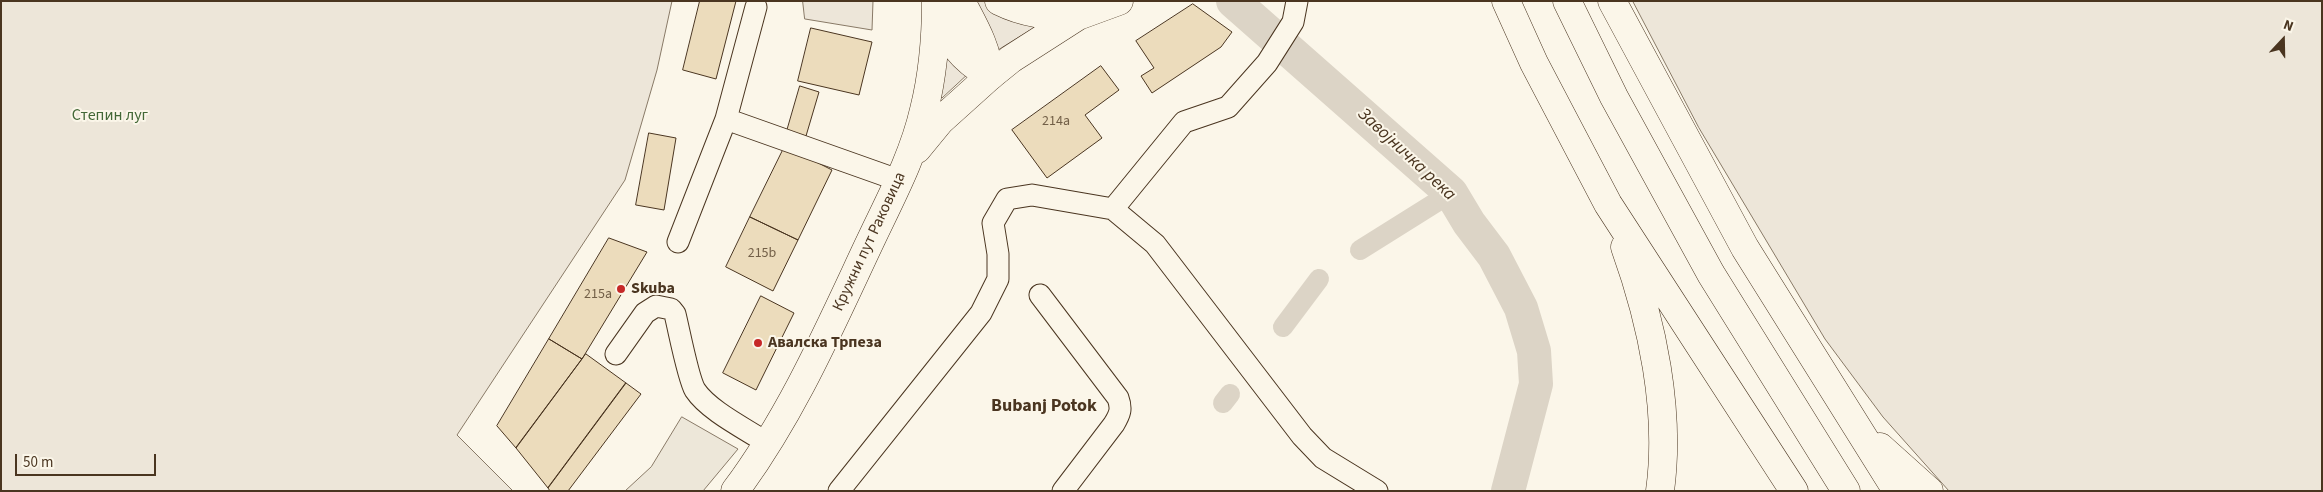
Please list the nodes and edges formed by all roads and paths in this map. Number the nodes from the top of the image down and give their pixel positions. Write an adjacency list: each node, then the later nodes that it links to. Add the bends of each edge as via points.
1 (999, 1): 9 (main road, via 1033,14)
2 (1119, 1): 9 (main road)
3 (1297, 1): 14 (street, via 1293,22 1267,63 1228,107 1184,122)
4 (1506, 1): 13 (main road, via 1534,63)
5 (1567, 1): 26 (main road, via 1610,89 1711,274)
6 (1612, 1): 18 (main road, via 1745,248)
7 (944, 2): 10 (main road, via 942,22 950,39 970,64); 12 (main road, Кружни пут Раковица, via 924,112)
8 (756, 6): 11 (street)
9 (1078, 16): 10 (main road)
10 (990, 76): 12 (main road, via 940,121)
11 (726, 119): 12 (street); 15 (street)
12 (903, 170): 19 (main road, Кружни пут Раковица, via 831,326)
13 (1608, 204): 24 (main road, via 1631,268 1651,344 1663,441); 25 (main road)
14 (1113, 209): 21 (street, via 1032,195 1007,198 993,223 998,279 981,313); 23 (street, via 1156,244 1302,436 1323,458)
15 (678, 242)
16 (1040, 295): 22 (street, via 1118,398 1120,406 1120,414 1114,424)
17 (616, 354): 19 (street, via 645,313 656,306 671,309 694,389 722,414)
18 (1858, 428): 27 (main road); 28 (main road)
19 (767, 443): 20 (main road, Кружни пут Раковица)
20 (735, 491)
21 (839, 491)
22 (1063, 491)
23 (1378, 491)
24 (1660, 491)
25 (1794, 491)
26 (1846, 491)
27 (1897, 491)
28 (1930, 491)

